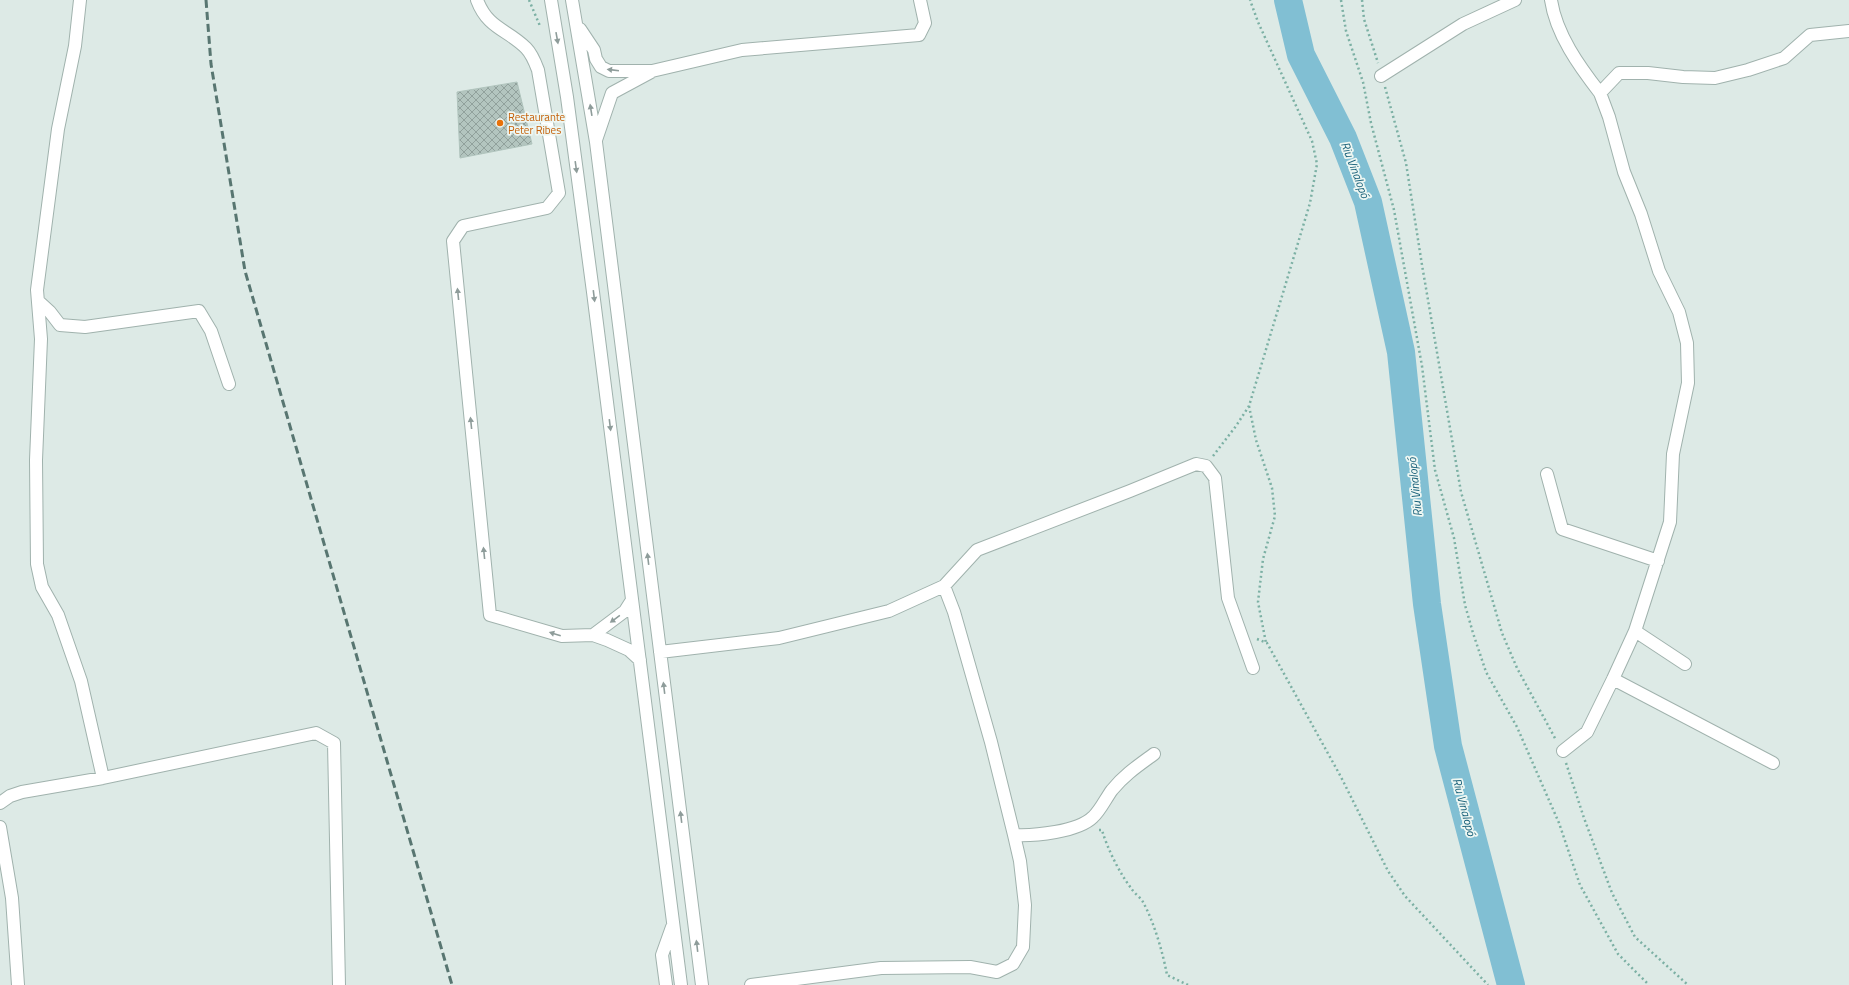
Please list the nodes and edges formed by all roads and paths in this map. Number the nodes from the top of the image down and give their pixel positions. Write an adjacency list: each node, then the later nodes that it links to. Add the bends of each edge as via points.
1 (80, 0): 17 (street, via 75,46 58,129 37,290)
2 (477, 0): 27 (street, one-way to 2, via 562,636 490,615 453,241 463,226 548,208 559,193 538,70 533,58 518,41 486,18)
3 (551, 0): 24 (street, one-way to 24, via 567,97)
4 (572, 0): 11 (street)
5 (920, 0): 13 (street, via 925,23 919,35 742,50)
6 (1250, 0): 19 (path, via 1312,141 1317,164 1310,202)
7 (1341, 0): 51 (path, via 1346,31 1363,82 1394,210 1422,366 1435,470 1454,538 1465,605 1473,633 1486,672 1517,727 1559,822 1580,885 1618,954)
8 (1362, 0): 14 (path, via 1364,19)
9 (1515, 0): 14 (street, via 1463,24)
10 (1551, 0): 15 (street, via 1553,13 1566,44)
11 (577, 25): 13 (street, one-way to 11, via 609,71 601,67 594,50); 16 (street, one-way to 11)
12 (1849, 31): 15 (street, via 1810,35 1784,58 1715,78 1619,73)
13 (652, 71): 16 (street, via 612,93)
14 (1382, 76): 34 (path, via 1406,163 1462,492 1502,633 1517,668)
15 (1600, 93): 22 (street, via 1624,172 1641,214 1659,271 1680,312 1687,343 1688,383 1673,454 1670,522)
16 (596, 142): 29 (street, one-way to 16)
17 (38, 301): 18 (street, via 60,326 85,327 199,311 211,331); 37 (street, via 41,339 36,460 37,564 42,587 58,615 81,681)
18 (229, 384)
19 (1249, 406): 20 (path); 28 (path, via 1256,440 1272,488 1275,516 1263,559 1258,602)
20 (1206, 466): 23 (street, via 1196,464 977,550); 25 (street, via 1215,478 1228,598)
21 (1547, 474): 22 (street, via 1562,528)
22 (1658, 560): 26 (street)
23 (944, 586): 29 (street, via 889,611 779,638); 41 (street, via 954,612 991,742)
24 (632, 600): 27 (street, one-way to 27, via 625,611); 30 (street)
25 (1239, 630): 28 (path); 32 (street)
26 (1635, 631): 31 (street); 33 (street)
27 (593, 635): 30 (street, via 629,650)
28 (1266, 643): 50 (path, via 1341,777 1388,871 1406,896)
29 (660, 652): 47 (street, one-way to 29)
30 (640, 660): 42 (street)
31 (1685, 664)
32 (1253, 668)
33 (1614, 679): 34 (street, via 1587,732); 36 (street)
34 (1563, 751): 52 (path, via 1584,818 1612,893 1635,937)
35 (1154, 754): 39 (street, via 1125,776 1093,817)
36 (1773, 763)
37 (103, 778): 38 (street, via 22,792); 44 (street, via 316,734 334,743)
38 (0, 803)
39 (1079, 825): 41 (street, via 1033,836); 49 (path, via 1102,830 1105,842 1119,869 1142,902 1163,954 1168,975)
40 (0, 827): 43 (street, via 12,898)
41 (1014, 835): 48 (street, via 1025,905 1023,947 1013,964 997,972 970,967 881,968)
42 (673, 924): 45 (street, via 662,955); 46 (street)
43 (18, 985)
44 (340, 985)
45 (666, 985)
46 (681, 985)
47 (702, 985)
48 (751, 985)
49 (1188, 985)
50 (1488, 985)
51 (1649, 985)
52 (1688, 985)

